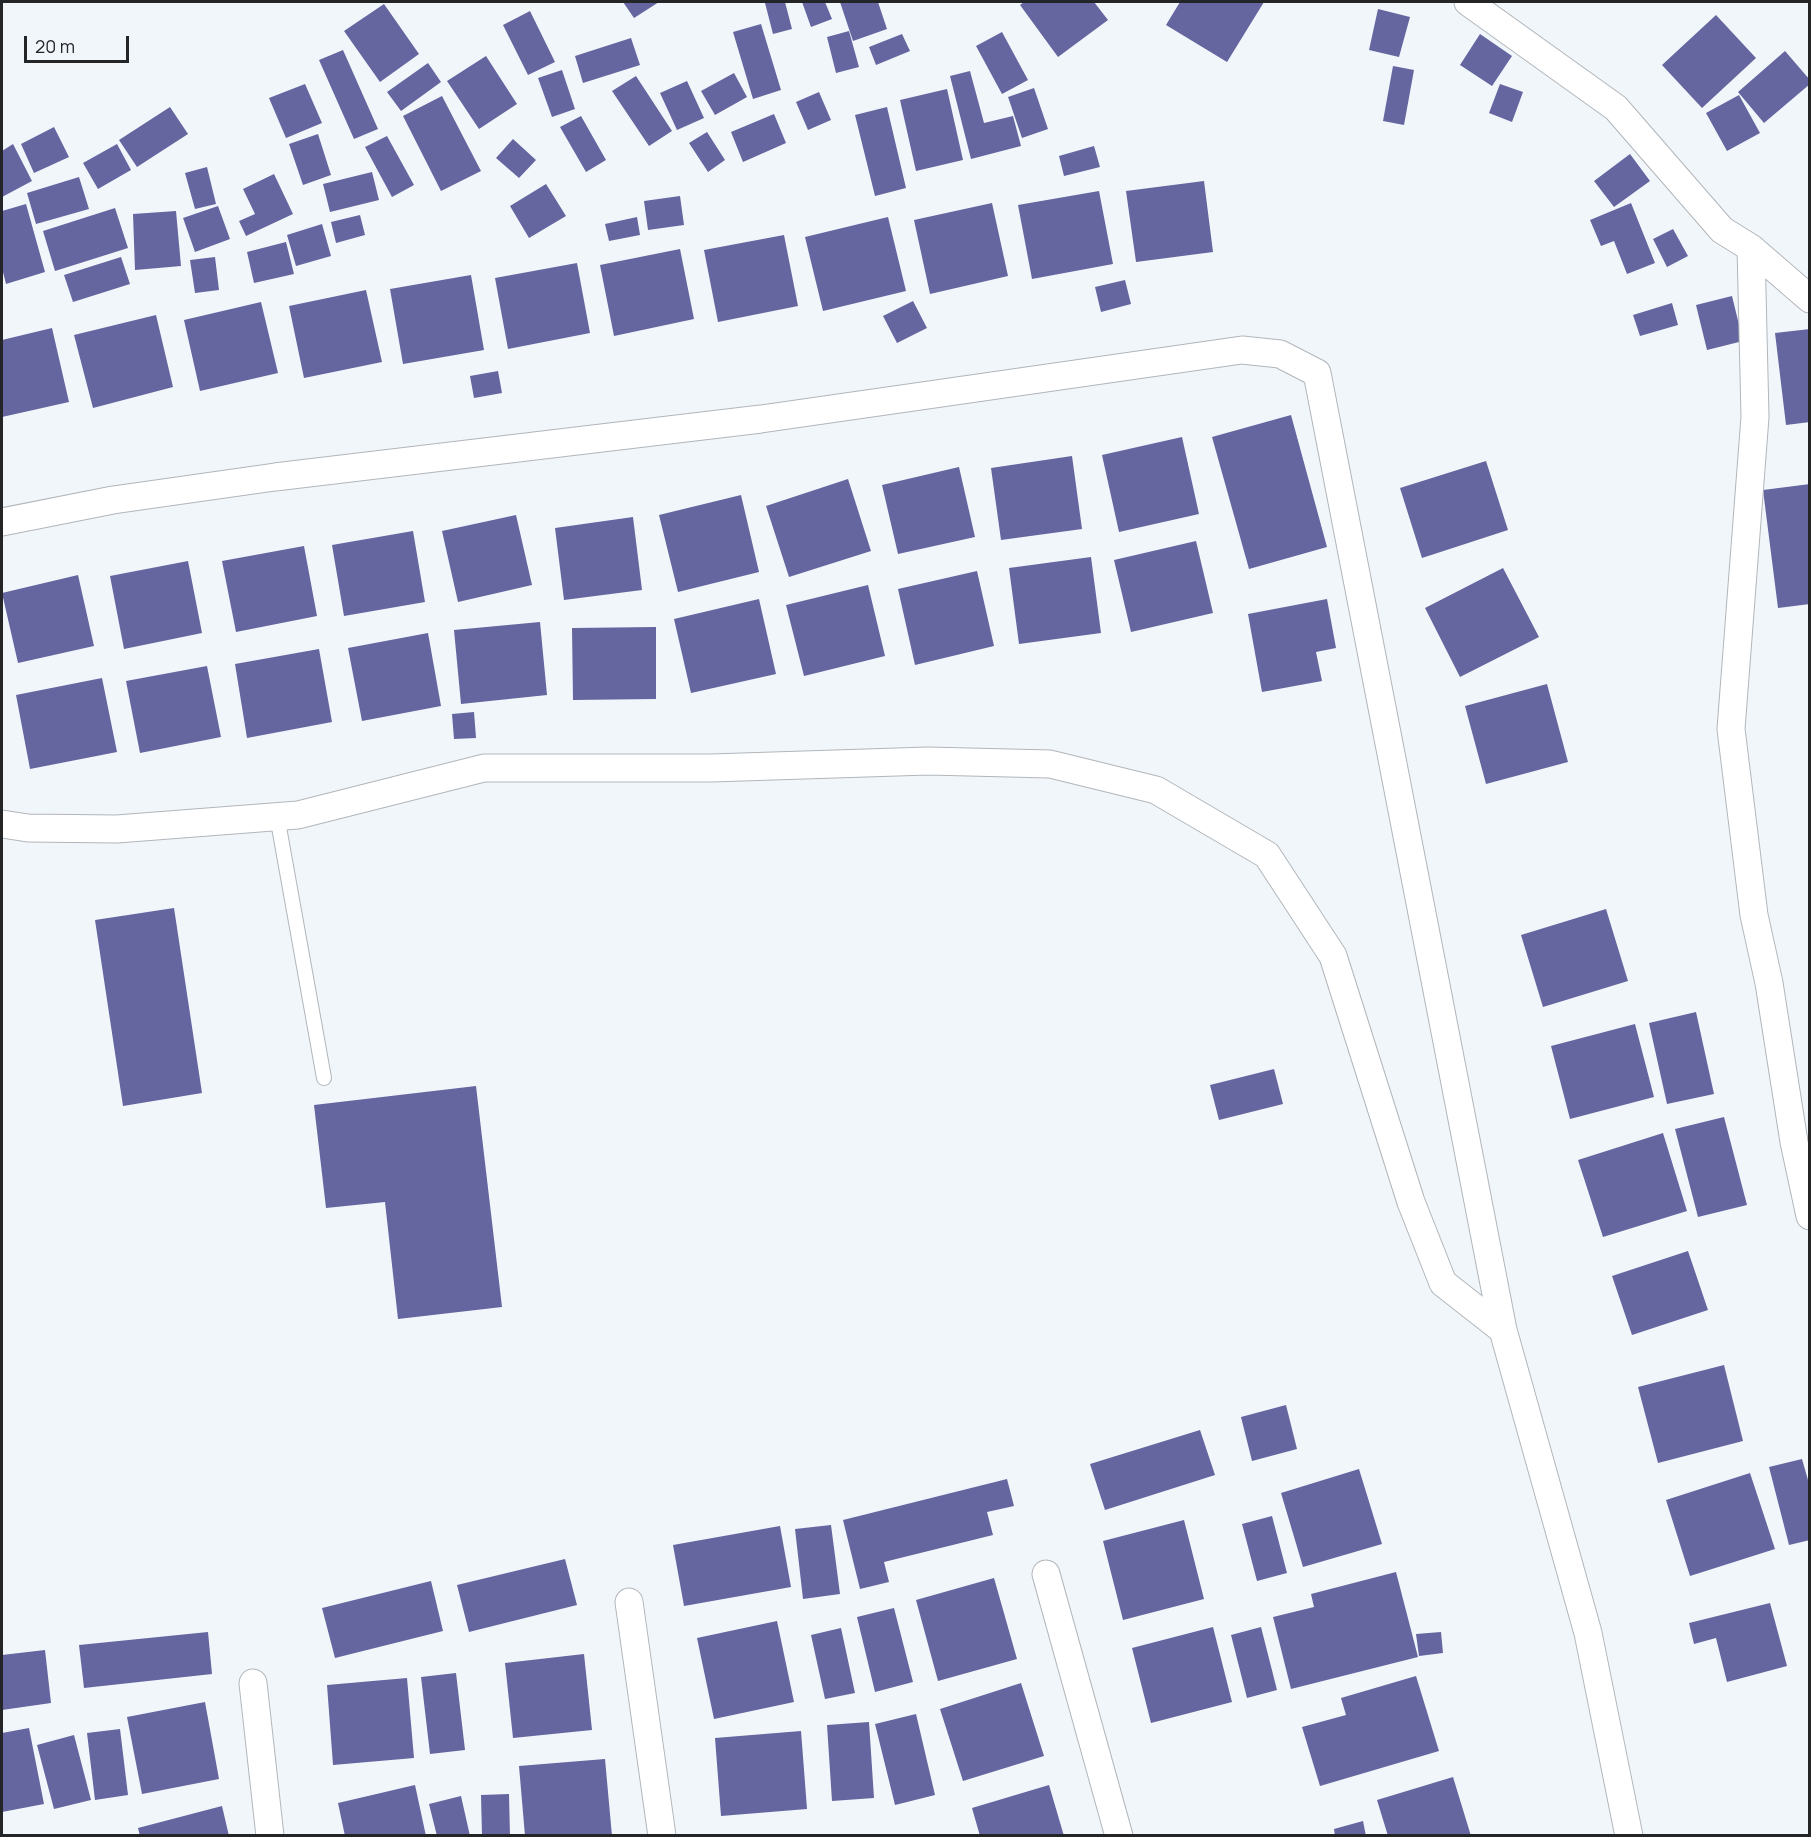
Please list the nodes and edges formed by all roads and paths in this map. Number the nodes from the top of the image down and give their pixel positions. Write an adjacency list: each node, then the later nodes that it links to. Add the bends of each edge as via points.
1 (1468, 2): 2 (street, via 1616,108 1722,230)
2 (1751, 248): 3 (street); 8 (street, via 1755,417 1731,729 1754,915)
3 (1809, 299)
4 (2, 522): 9 (street, via 113,500 275,477 761,419 1242,350 1280,354 1317,373)
5 (276, 816): 6 (street, via 117,829); 7 (lane); 9 (street, via 484,768 711,768 928,761 1050,764 1156,790 1267,855 1327,947 1411,1202 1443,1283)
6 (2, 824)
7 (324, 1078)
8 (1809, 1216)
9 (1503, 1330): 16 (street, via 1588,1634)
10 (1046, 1574): 15 (street)
11 (629, 1602): 14 (street)
12 (253, 1683): 13 (street)
13 (270, 1836)
14 (662, 1836)
15 (1119, 1836)
16 (1629, 1836)

